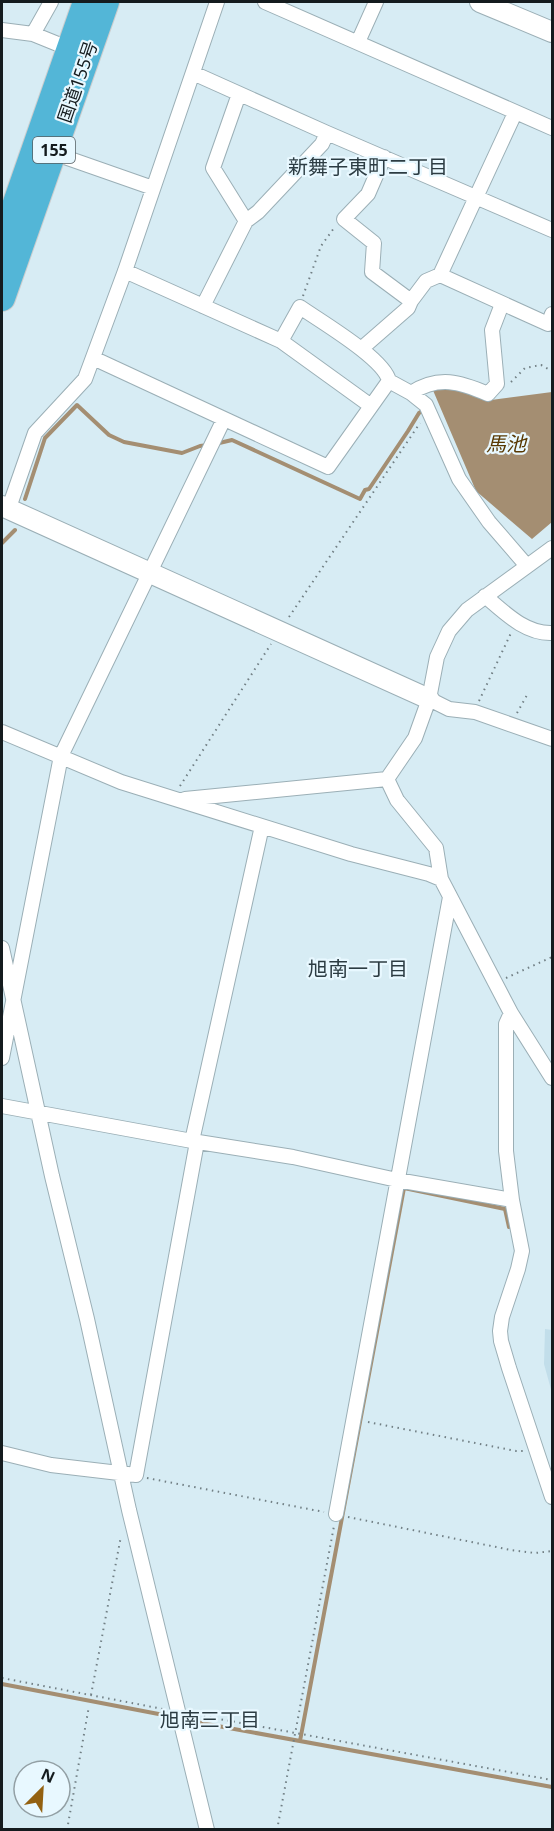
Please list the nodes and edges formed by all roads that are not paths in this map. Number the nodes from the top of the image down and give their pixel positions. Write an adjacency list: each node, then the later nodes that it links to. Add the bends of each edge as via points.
1 (51, 2): 10 (street)
2 (86, 2): 12 (highway, 国道155号 / 155)
3 (106, 2): 18 (highway, 国道155号 / 155)
4 (217, 2): 13 (street)
5 (265, 2): 11 (street)
6 (376, 2): 11 (street)
7 (488, 3): 9 (street)
8 (2, 30): 10 (street)
9 (552, 32)
10 (33, 34): 12 (street)
11 (358, 42): 15 (street)
12 (70, 49): 24 (highway, 国道155号 / 155)
13 (194, 73): 14 (street); 20 (street)
14 (239, 94): 17 (street); 22 (street, via 213,168)
15 (514, 113): 16 (street); 21 (street)
16 (552, 128)
17 (327, 133): 19 (street); 22 (street, via 322,144)
18 (53, 153): 20 (street); 27 (highway, 国道155号 / 155)
19 (384, 157): 21 (street); 28 (street, via 368,194 344,219 374,243 372,272)
20 (153, 188): 25 (street)
21 (476, 197): 23 (street); 26 (street)
22 (246, 221): 30 (street)
23 (552, 230)
24 (2, 243)
25 (125, 271): 30 (street); 34 (street)
26 (440, 275): 28 (street, via 426,281); 29 (street)
27 (2, 298)
28 (411, 301): 33 (street)
29 (502, 304): 31 (street, via 548,324); 36 (street, via 492,330 497,384 488,394 456,382 432,382)
30 (203, 306): 32 (street)
31 (552, 314)
32 (281, 341): 33 (street, via 300,307); 37 (street)
33 (361, 349): 35 (street, via 387,374)
34 (93, 358): 38 (street); 39 (street, via 85,379 35,433 12,499)
35 (389, 381): 36 (street); 37 (street)
36 (411, 393): 41 (street, via 426,405 459,479)
37 (371, 406): 38 (street, via 328,467)
38 (224, 419): 42 (street)
39 (4, 508): 42 (street)
40 (552, 548): 41 (street)
41 (527, 566): 43 (street)
42 (148, 573): 45 (street); 48 (street)
43 (485, 596): 44 (street, via 517,622 543,634); 45 (street, via 449,631 437,657)
44 (552, 633)
45 (429, 699): 47 (street, via 449,709 475,712); 49 (street, via 415,738)
46 (2, 732): 48 (street)
47 (552, 739)
48 (62, 756): 50 (street); 55 (street)
49 (387, 779): 50 (street); 52 (street, via 396,800 436,848)
50 (175, 799): 51 (street)
51 (262, 826): 52 (street); 61 (street)
52 (441, 879): 53 (street)
53 (450, 897): 56 (street); 62 (street)
54 (2, 948): 55 (street)
55 (13, 996): 57 (street); 60 (street)
56 (511, 1013): 58 (street); 63 (street, via 506,1024 506,1151)
57 (2, 1058)
58 (552, 1078)
59 (2, 1106): 60 (street)
60 (39, 1113): 61 (street); 65 (street)
61 (194, 1142): 62 (street, via 293,1157); 65 (street, via 136,1475)
62 (398, 1180): 63 (street); 67 (street)
63 (512, 1200): 66 (street, via 522,1251 500,1331)
64 (2, 1454): 65 (street)
65 (121, 1473): 68 (street)
66 (552, 1497)
67 (336, 1514)
68 (207, 1830)

